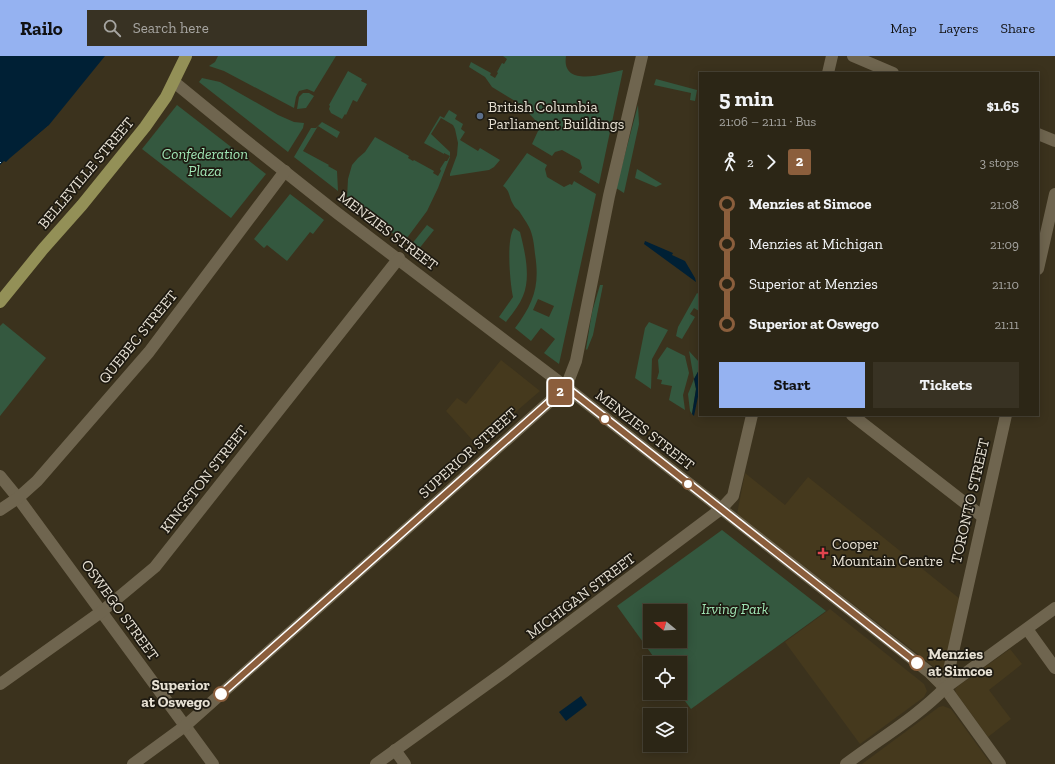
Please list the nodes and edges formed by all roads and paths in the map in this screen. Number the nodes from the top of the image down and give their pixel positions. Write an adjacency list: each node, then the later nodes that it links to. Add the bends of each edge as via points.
1 (186, 56): 7 (main road, BELLEVILLE STREET)
2 (642, 56): 15 (street, SUPERIOR STREET, via 609,196 576,362)
3 (832, 56): 5 (street)
4 (853, 56): 6 (street)
5 (828, 72)
6 (891, 72)
7 (174, 82): 10 (street, MENZIES STREET); 14 (main road, BELLEVILLE STREET, via 145,127)
8 (1039, 134): 9 (street)
9 (1055, 141)
10 (285, 171): 13 (street, MENZIES STREET); 20 (street, QUEBEC STREET, via 149,352 37,481)
11 (1055, 194): 12 (street)
12 (1040, 252)
13 (399, 258): 15 (street, MENZIES STREET); 25 (street, KINGSTON STREET, via 155,567)
14 (0, 302)
15 (566, 387): 22 (street, MENZIES STREET); 30 (street, SUPERIOR STREET)
16 (752, 416): 22 (street, MICHIGAN STREET, via 733,496)
17 (853, 416): 23 (street)
18 (1006, 416): 23 (street, TORONTO STREET)
19 (0, 476): 20 (street, OSWEGO STREET)
20 (18, 498): 21 (street, QUEBEC STREET); 25 (street, OSWEGO STREET)
21 (0, 510)
22 (721, 510): 29 (street, MENZIES STREET, via 929,672); 31 (street, MICHIGAN STREET)
23 (983, 517): 29 (street, TORONTO STREET)
24 (1055, 608): 26 (street)
25 (101, 612): 28 (street, KINGSTON STREET); 30 (street, OSWEGO STREET)
26 (1026, 629): 27 (street); 29 (street)
27 (1055, 668)
28 (0, 684)
29 (945, 688): 36 (street, via 918,712); 37 (street, MENZIES STREET)
30 (185, 726): 32 (street, SUPERIOR STREET); 33 (street, OSWEGO STREET)
31 (395, 750): 34 (street, MICHIGAN STREET); 35 (street)
32 (133, 764)
33 (213, 764)
34 (376, 764)
35 (405, 764)
36 (846, 764)
37 (1000, 764)

